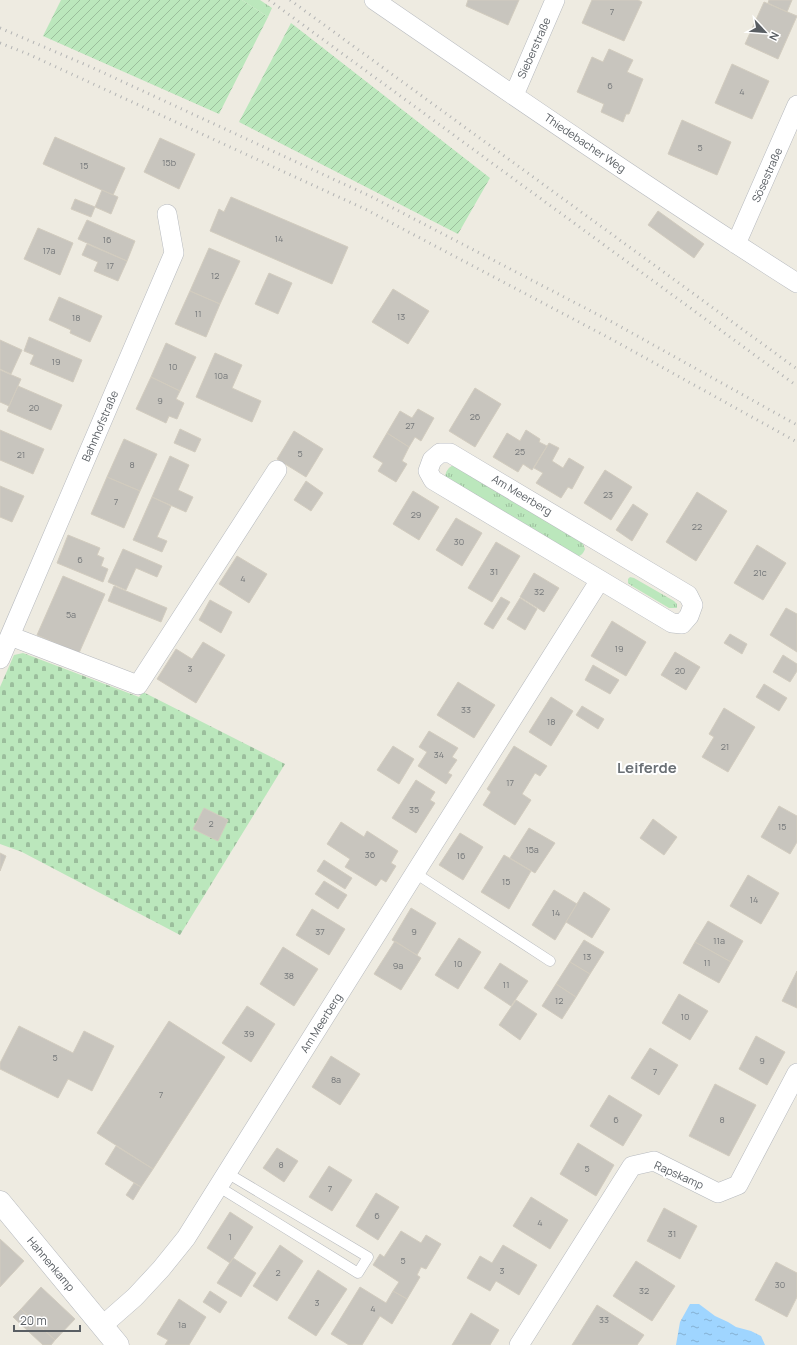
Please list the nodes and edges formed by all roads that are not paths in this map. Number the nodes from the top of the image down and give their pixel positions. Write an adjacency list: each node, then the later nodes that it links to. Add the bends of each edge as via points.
1 (374, 0): 3 (street, Thiedebacher Weg)
2 (555, 0): 3 (street, Sieberstraße)
3 (514, 95): 6 (street, Thiedebacher Weg)
4 (797, 105): 6 (street, Sösestraße)
5 (167, 214): 10 (street, Bahnhofstraße, via 174,253)
6 (736, 244): 7 (street, Thiedebacher Weg)
7 (797, 283)
8 (277, 470): 10 (street, via 138,685)
9 (600, 580): 9 (street, Am Meerberg, via 432,480 428,471 432,460 440,453 450,453 688,595 693,605 689,616 682,624 672,623); 12 (street, Am Meerberg)
10 (10, 636): 11 (street, Bahnhofstraße)
11 (0, 659)
12 (415, 873): 13 (lane); 15 (street, Am Meerberg)
13 (550, 961)
14 (797, 1073): 19 (street, Rapskamp, via 738,1185 718,1193 654,1161 632,1166)
15 (223, 1180): 15 (lane, via 358,1273 368,1257); 17 (street, Am Meerberg, via 186,1238 161,1269 135,1297)
16 (0, 1202): 17 (street, Hahnenkamp)
17 (102, 1326): 18 (street, Hahnenkamp)
18 (118, 1345)
19 (519, 1345)

